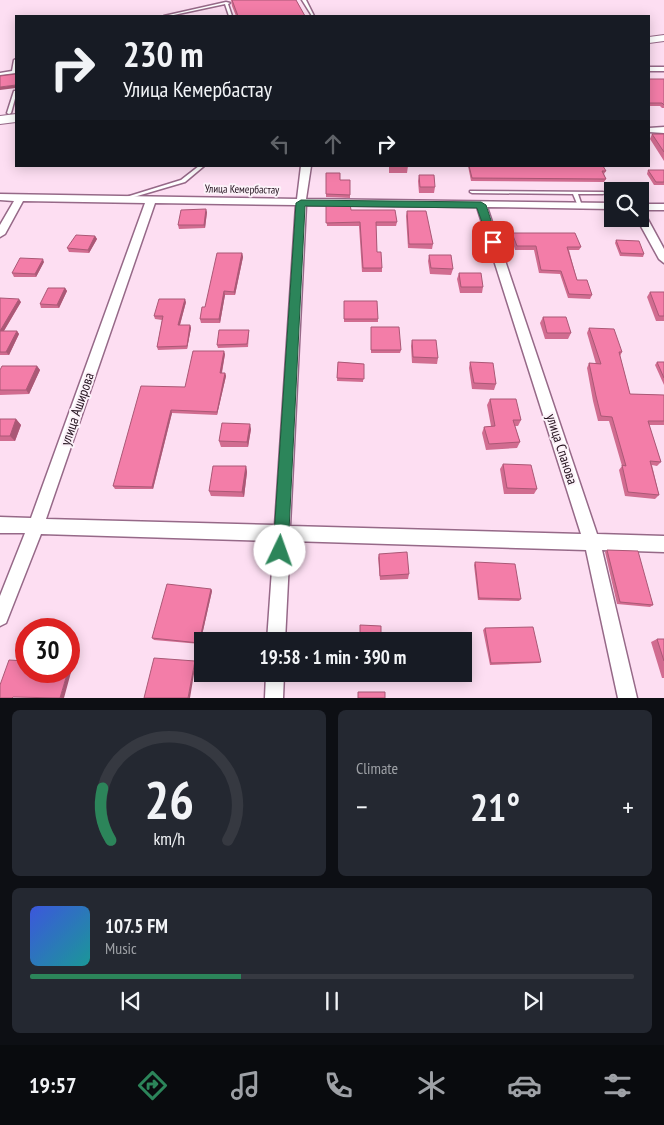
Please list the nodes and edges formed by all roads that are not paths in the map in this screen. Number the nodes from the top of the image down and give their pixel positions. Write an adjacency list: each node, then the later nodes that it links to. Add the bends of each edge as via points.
1 (304, 0): 6 (lane)
2 (233, 2): 3 (lane)
3 (226, 3): 4 (lane); 5 (lane)
4 (171, 15)
5 (231, 15)
6 (312, 15)
7 (664, 38): 8 (main road)
8 (650, 40)
9 (664, 42): 10 (main road)
10 (650, 44)
11 (650, 69): 12 (street)
12 (664, 69)
13 (15, 72): 14 (lane)
14 (0, 74)
15 (15, 92): 16 (lane)
16 (8, 116)
17 (650, 130): 18 (street)
18 (664, 130)
19 (201, 167): 27 (lane, via 183,180)
20 (306, 167): 29 (street)
21 (472, 192): 22 (lane)
22 (519, 193): 23 (lane); 31 (lane)
23 (575, 193): 24 (lane); 32 (lane)
24 (604, 193)
25 (0, 197): 26 (street, Улица Кемербастау)
26 (20, 198): 27 (street, Улица Кемербастау); 37 (street)
27 (121, 199): 28 (street, Улица Кемербастау)
28 (151, 200): 29 (street, Улица Кемербастау); 40 (street, улица Аширова)
29 (301, 203): 30 (street, Улица Кемербастау); 41 (street)
30 (481, 205): 31 (street, Улица Кемербастау); 42 (street, улица Спанова)
31 (524, 205): 32 (street, Улица Кемербастау)
32 (580, 206): 33 (street, Улица Кемербастау)
33 (604, 206)
34 (649, 207): 35 (street)
35 (664, 208)
36 (647, 227): 38 (street)
37 (0, 234)
38 (664, 259)
39 (0, 525): 40 (street)
40 (36, 526): 41 (street); 44 (street, улица Аширова)
41 (281, 533): 42 (street); 45 (street)
42 (592, 542): 43 (street); 48 (street, улица Спанова)
43 (664, 544)
44 (0, 617)
45 (276, 632)
46 (275, 682): 47 (street)
47 (274, 698)
48 (628, 698)

